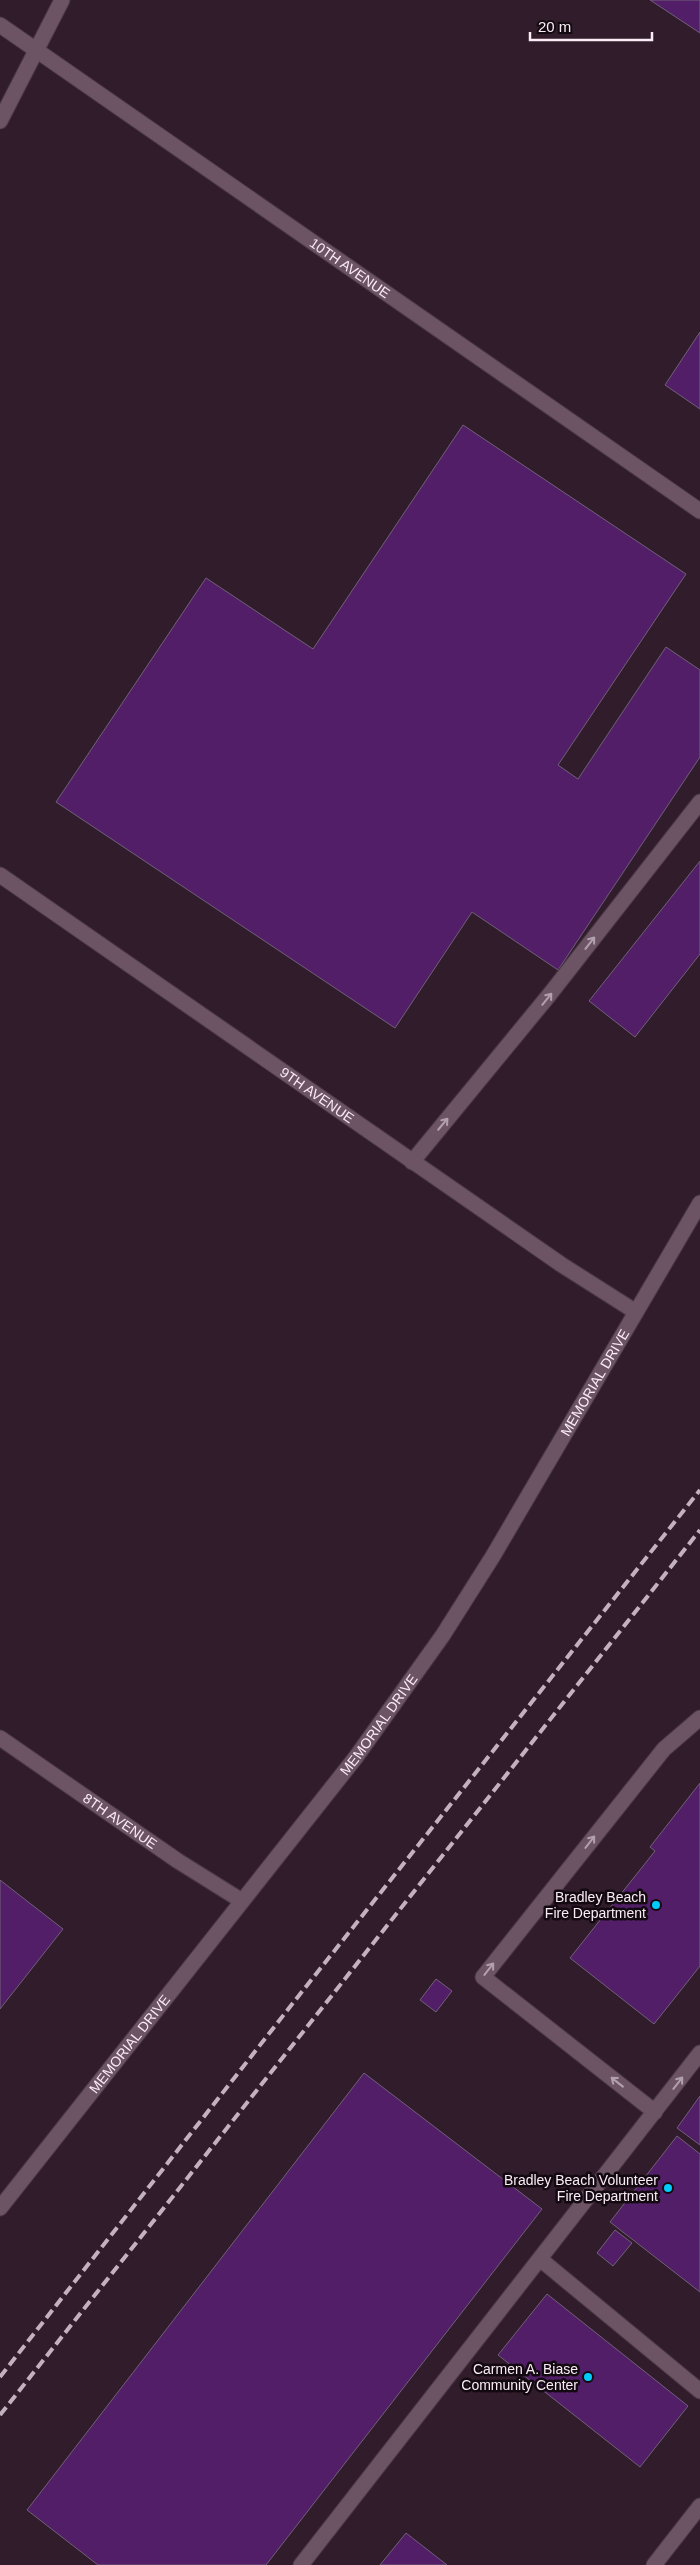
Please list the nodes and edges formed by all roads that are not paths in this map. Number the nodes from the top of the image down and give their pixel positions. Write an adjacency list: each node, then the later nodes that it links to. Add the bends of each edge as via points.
1 (62, 0): 3 (street)
2 (0, 25): 3 (street, 10TH AVENUE)
3 (36, 50): 4 (street); 5 (street, 10TH AVENUE)
4 (0, 121)
5 (700, 511)
6 (700, 802): 8 (street, one-way to 6, via 550,994)
7 (0, 875): 8 (street, 9TH AVENUE)
8 (412, 1162): 10 (street, 9TH AVENUE)
9 (700, 1203): 10 (street, MEMORIAL DRIVE)
10 (636, 1312): 13 (street, MEMORIAL DRIVE, via 494,1556 443,1635 356,1757)
11 (700, 1718): 15 (street, one-way to 11, via 483,1977 664,1748)
12 (0, 1738): 13 (street, 8TH AVENUE, via 178,1861)
13 (242, 1901): 16 (street, MEMORIAL DRIVE)
14 (700, 2053): 15 (street, one-way to 14)
15 (655, 2112): 17 (street)
16 (0, 2208)
17 (540, 2259): 18 (street); 20 (street)
18 (700, 2390)
19 (700, 2506): 21 (street)
20 (301, 2565)
21 (654, 2565)

